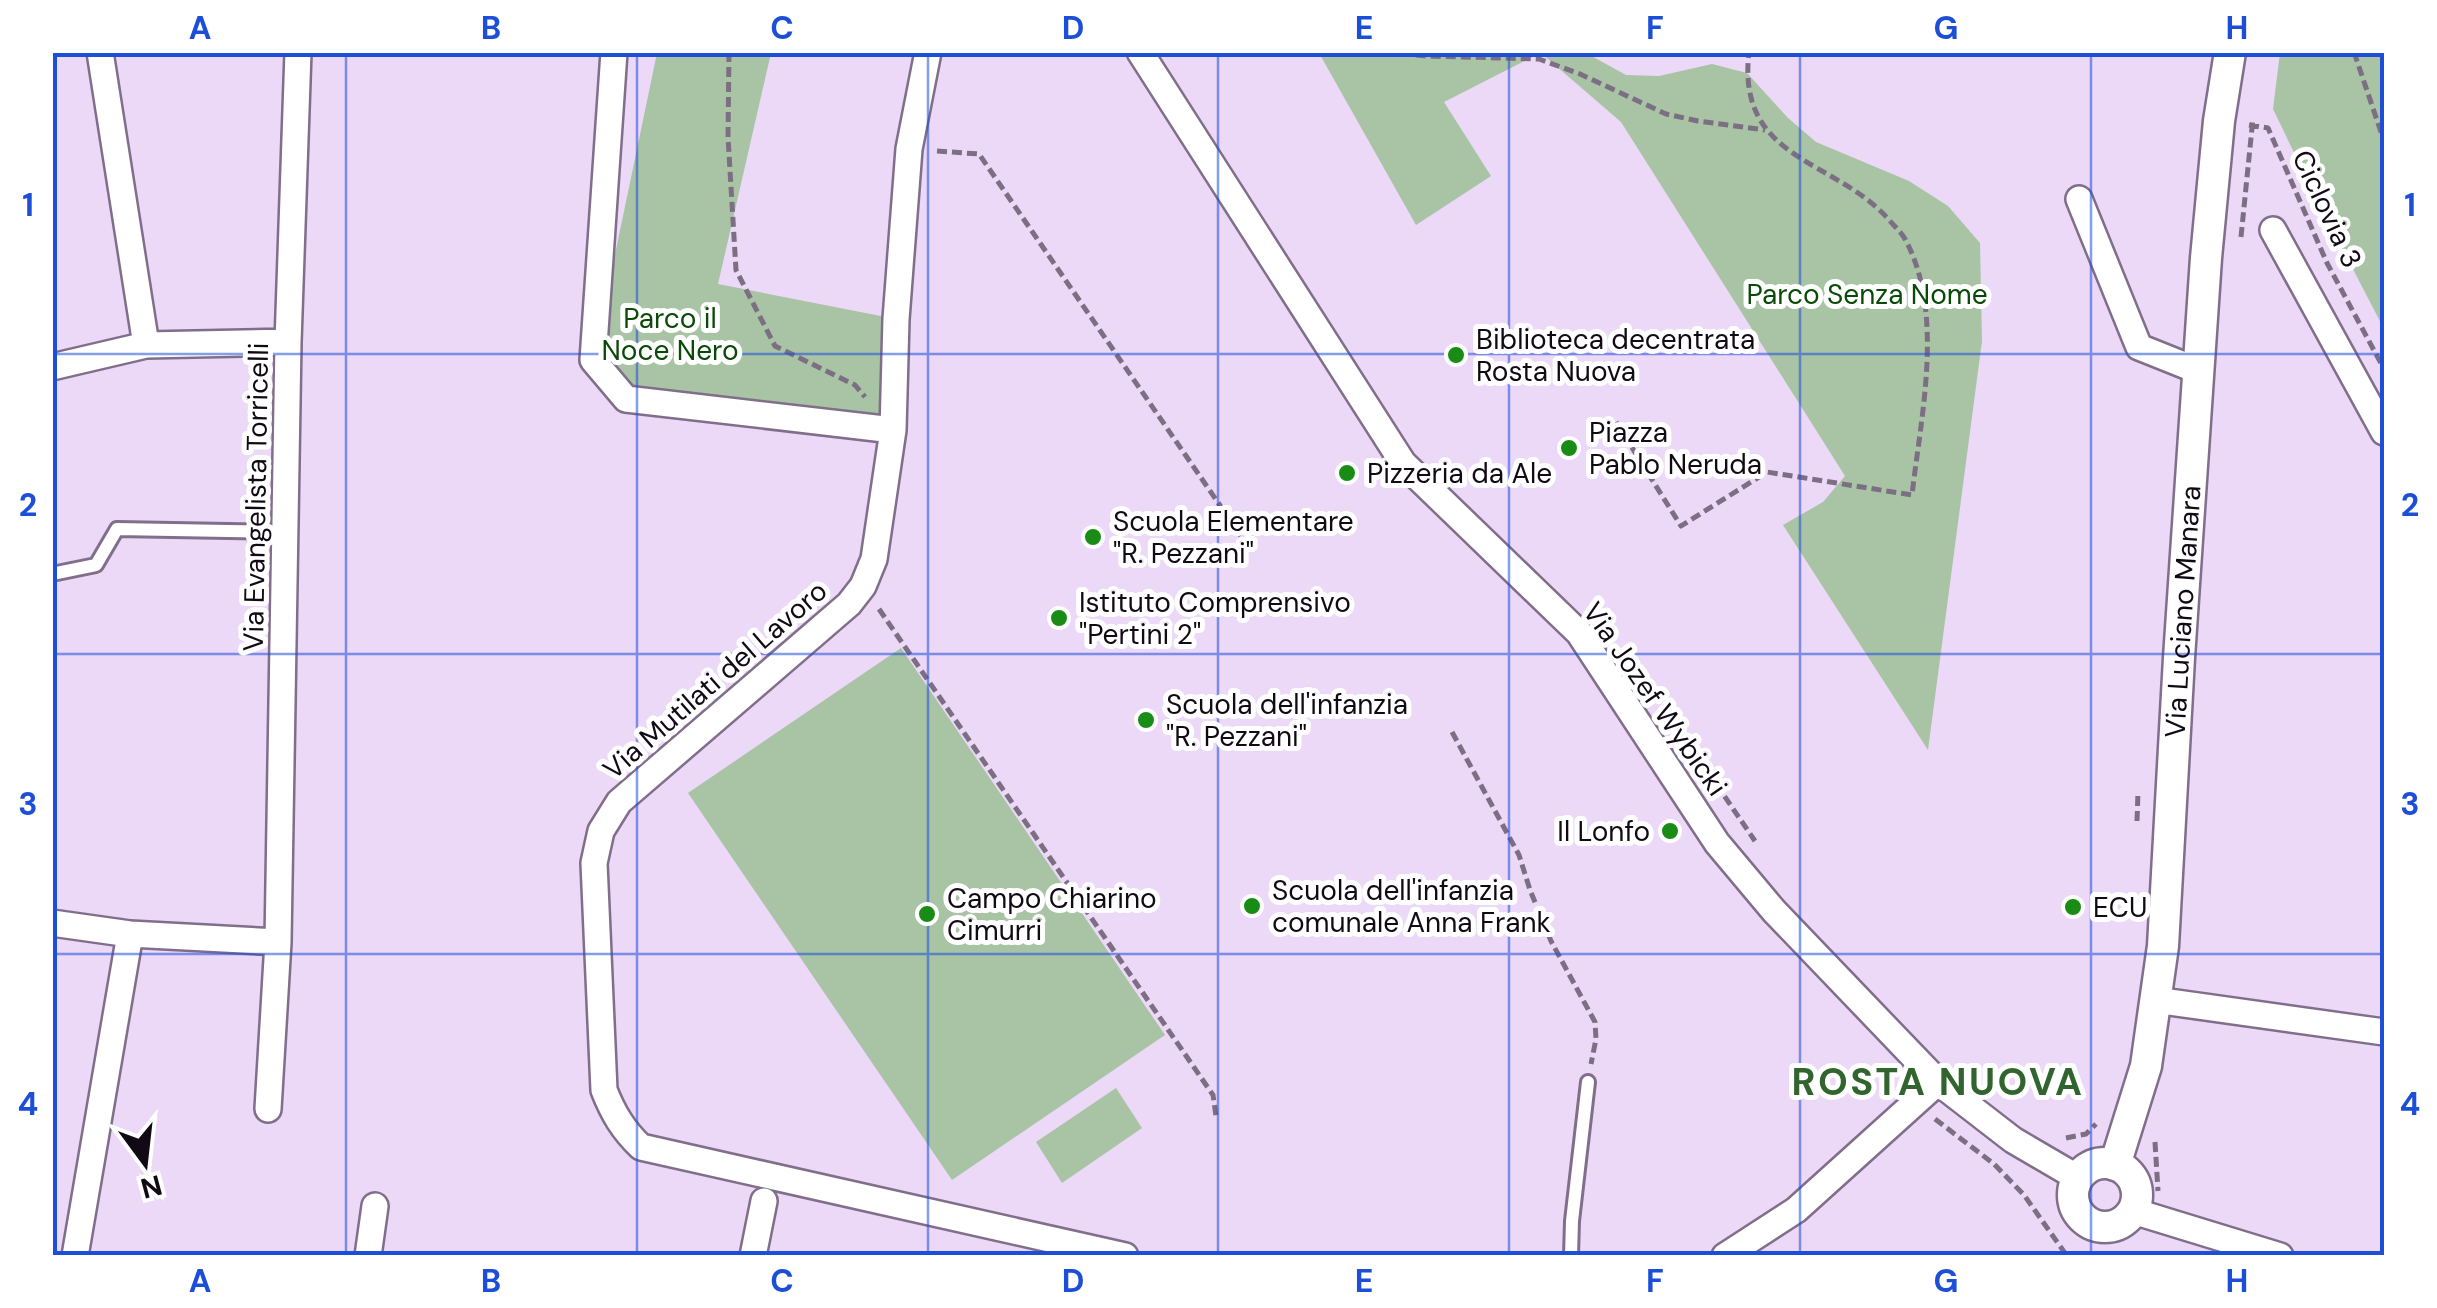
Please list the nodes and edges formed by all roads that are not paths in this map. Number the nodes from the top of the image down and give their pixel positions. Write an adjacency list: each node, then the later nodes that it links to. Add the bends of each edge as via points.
1 (100, 52): 10 (street)
2 (298, 52): 9 (street, Via Evangelista Torricelli)
3 (614, 52): 13 (street, via 593,360 626,399)
4 (928, 52): 13 (street, Via Mutilati del Lavoro, via 909,148)
5 (1140, 52): 23 (street, Via Jozef Wybicki, via 1402,463 1579,632 1717,843)
6 (2230, 52): 12 (street, Via Luciano Manara)
7 (2080, 199): 12 (street, via 2139,347)
8 (2273, 230): 14 (street)
9 (288, 342): 10 (street); 15 (street, Via Evangelista Torricelli)
10 (146, 345): 11 (street)
11 (52, 366)
12 (2199, 370): 20 (street, Via Luciano Manara)
13 (892, 430): 30 (street, Via Mutilati del Lavoro, via 874,559 863,586 619,802 601,831 594,863 604,1090 624,1132 641,1147)
14 (2384, 432)
15 (285, 532): 16 (lane, via 117,529 96,565); 19 (street, Via Evangelista Torricelli)
16 (52, 574)
17 (52, 923): 18 (street)
18 (130, 934): 19 (street); 31 (street)
19 (278, 942): 24 (street, Via Evangelista Torricelli)
20 (2156, 1000): 21 (street); 25 (street, Via Luciano Manara, via 2146,1066)
21 (2384, 1032)
22 (1588, 1082): 35 (lane)
23 (1938, 1082): 26 (street, Via Jozef Wybicki, via 2013,1140); 36 (street, via 1796,1210)
24 (268, 1109)
25 (2115, 1165): 26 (street, via 2094,1165); 29 (street, via 2135,1184 2136,1202)
26 (2078, 1178): 29 (street, via 2073,1198 2082,1218)
27 (764, 1201): 33 (street)
28 (375, 1206): 32 (street)
29 (2122, 1231): 37 (street)
30 (1023, 1245): 34 (street, Via Mutilati del Lavoro)
31 (75, 1256)
32 (368, 1256)
33 (753, 1256)
34 (1126, 1256)
35 (1572, 1256)
36 (1726, 1256)
37 (2280, 1256)

